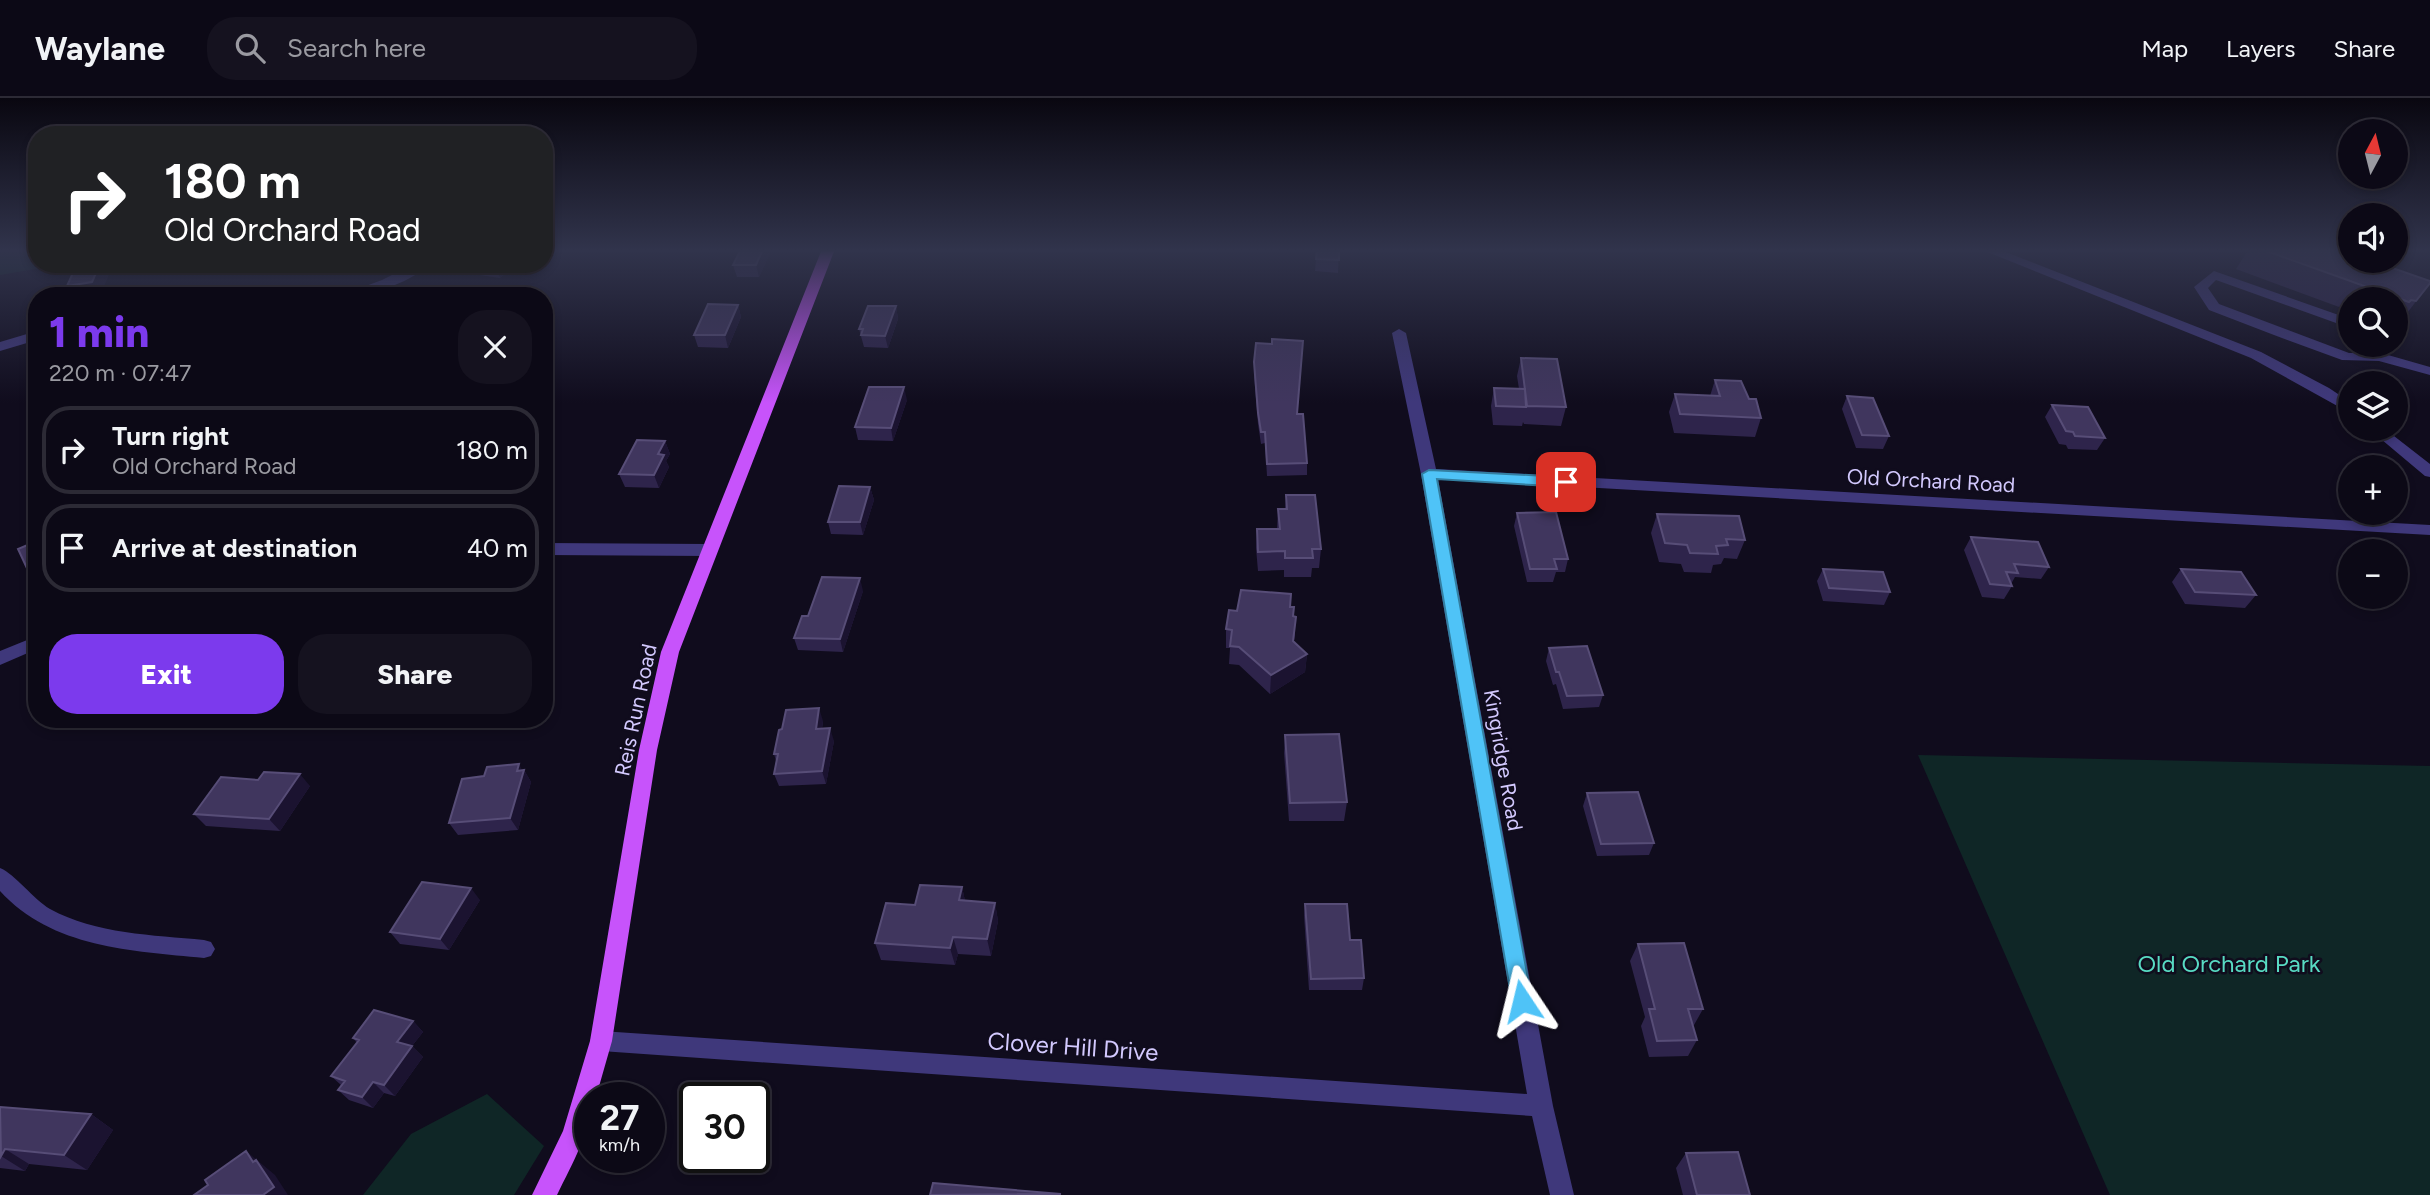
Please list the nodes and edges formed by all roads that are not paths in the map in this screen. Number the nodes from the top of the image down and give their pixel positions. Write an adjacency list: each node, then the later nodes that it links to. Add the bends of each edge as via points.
1 (808, 300): 19 (main road, Reis Run Road)
2 (2138, 300): 8 (street)
3 (2210, 300): 8 (street)
4 (2284, 300): 5 (street)
5 (2338, 320)
6 (1399, 333): 16 (street, Kingridge Road)
7 (28, 338): 9 (street)
8 (2268, 344): 10 (street); 13 (street)
9 (0, 347)
10 (2338, 356)
11 (2398, 357): 12 (street)
12 (2430, 371)
13 (2338, 400)
14 (2391, 441): 15 (street)
15 (2430, 472)
16 (1429, 474): 17 (street, Old Orchard Road); 25 (street, Kingridge Road)
17 (2430, 530)
18 (553, 549): 19 (street)
19 (708, 550): 24 (main road, Reis Run Road, via 659,693)
20 (28, 646): 21 (street)
21 (0, 658)
22 (0, 877): 23 (street, via 35,911 68,929 108,939)
23 (204, 949)
24 (601, 1041): 25 (street, Clover Hill Drive); 26 (main road, Reis Run Road, via 574,1134)
25 (1541, 1107): 27 (street, Kingridge Road)
26 (544, 1195)
27 (1562, 1195)

